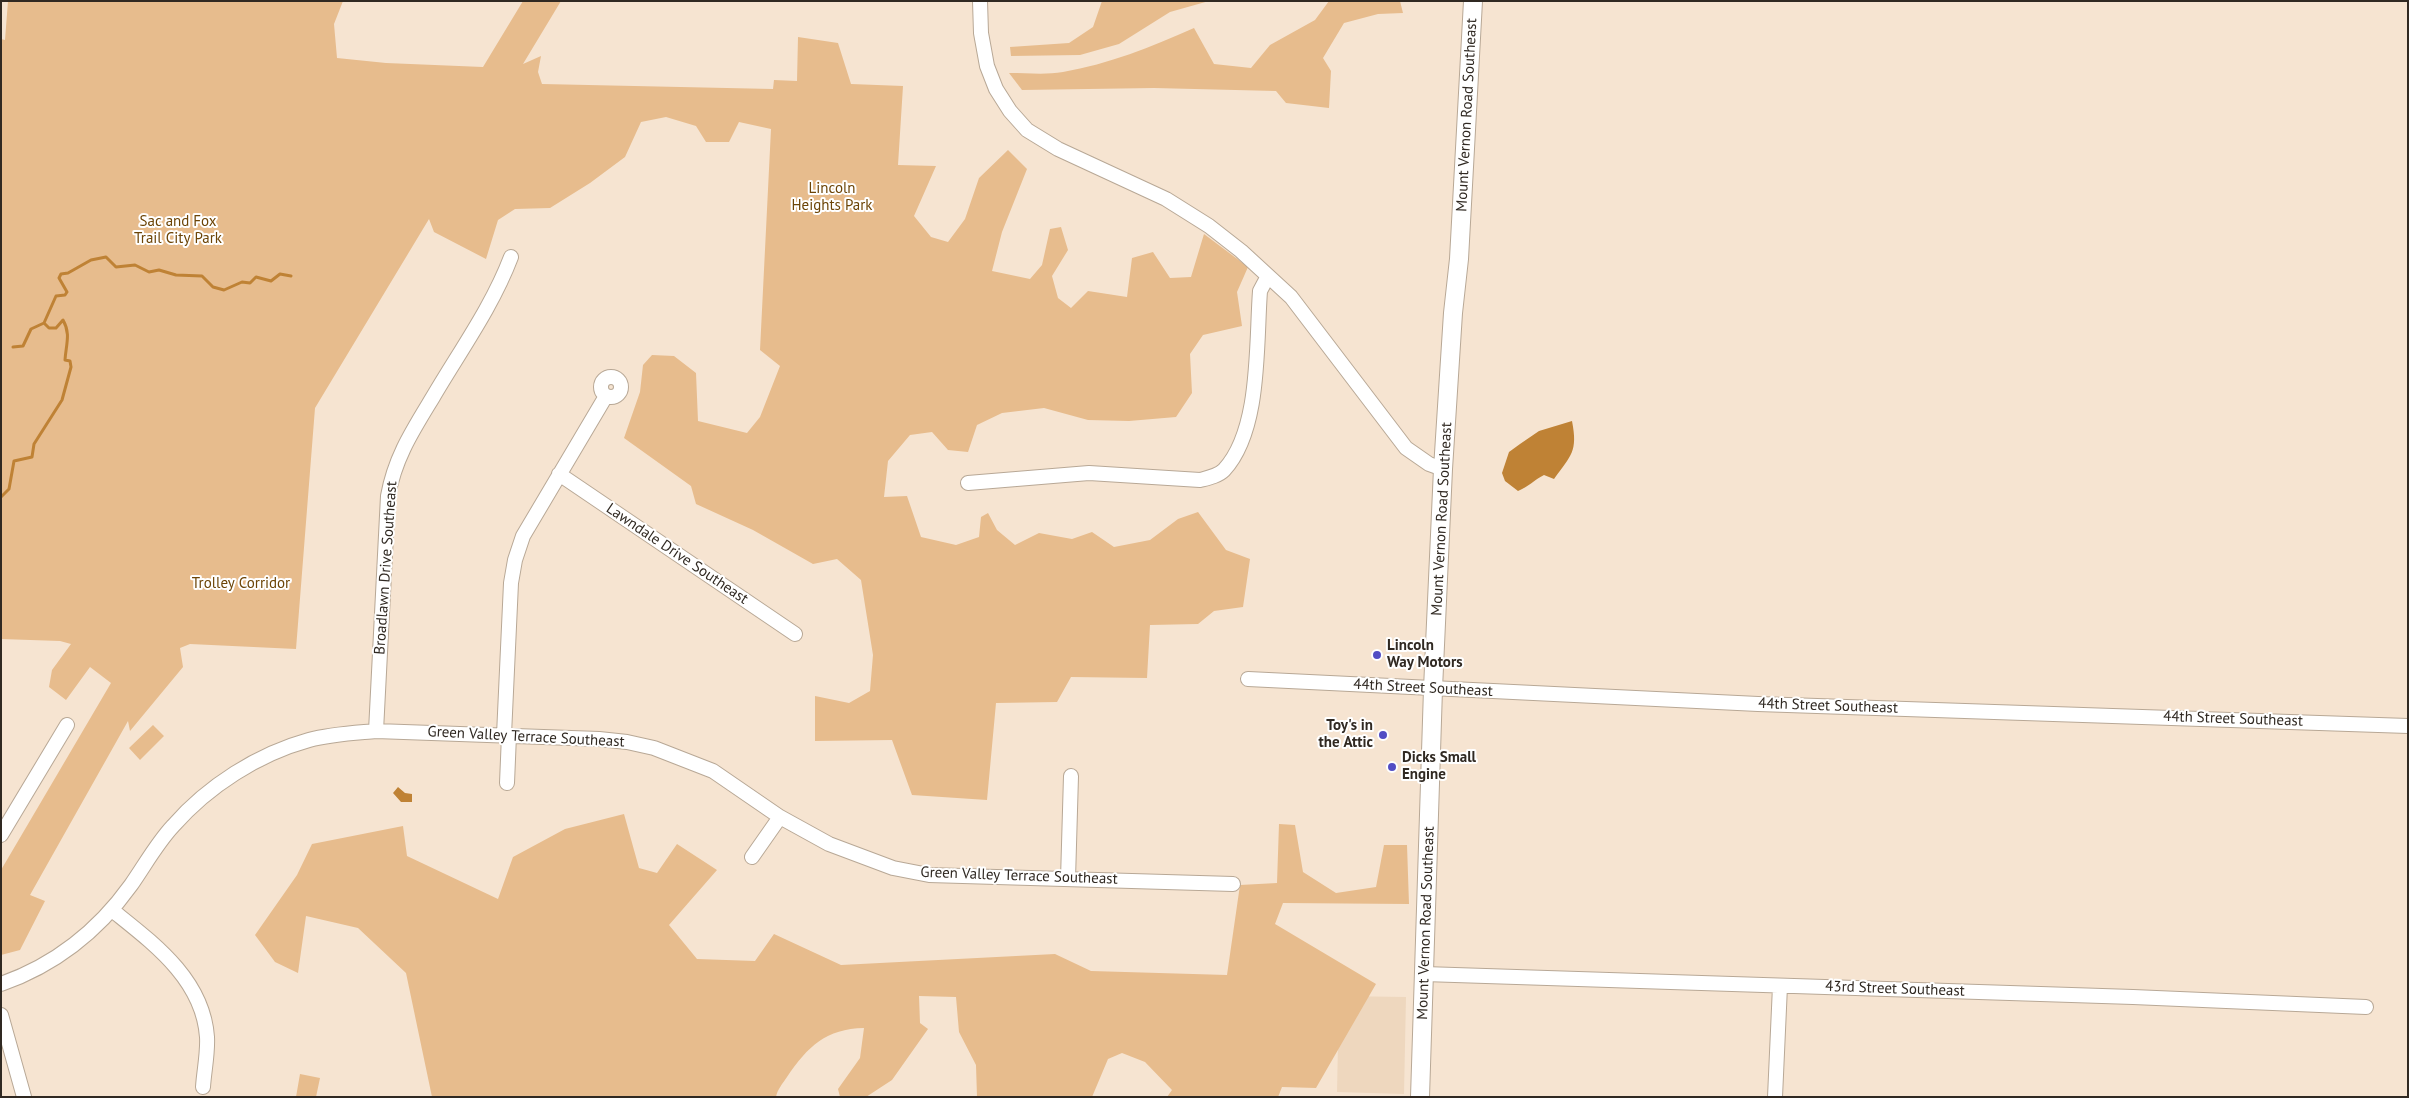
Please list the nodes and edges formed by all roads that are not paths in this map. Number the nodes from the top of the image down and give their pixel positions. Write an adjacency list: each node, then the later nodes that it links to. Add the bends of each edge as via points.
1 (980, 1): 4 (street, via 987,66 996,89 1027,130 1058,149 1146,188 1188,212 1241,250)
2 (1473, 1): 6 (main road, Mount Vernon Road Southeast)
3 (511, 257): 14 (street, Broadlawn Drive Southeast, via 500,286 409,437 392,474 388,496)
4 (1268, 276): 6 (street, via 1291,297 1406,448 1429,464); 8 (street, via 1260,291 1250,420 1239,449 1223,471 1200,480 1089,473)
5 (606, 396): 7 (street)
6 (1443, 469): 11 (main road, Mount Vernon Road Southeast)
7 (559, 474): 9 (street, Lawndale Drive Southeast); 15 (street, via 523,536 515,560 511,583)
8 (968, 483)
9 (795, 634)
10 (1248, 679): 11 (street, 44th Street Southeast)
11 (1433, 690): 13 (street, 44th Street Southeast); 24 (main road, Mount Vernon Road Southeast)
12 (67, 725): 19 (street)
13 (2408, 726)
14 (376, 731): 15 (street, Green Valley Terrace Southeast); 23 (street, Green Valley Terrace Southeast, via 309,740 258,761 223,782 172,827)
15 (507, 735): 17 (street); 18 (street, Green Valley Terrace Southeast, via 599,739 654,748 713,771)
16 (1071, 776): 21 (street)
17 (507, 782)
18 (780, 817): 20 (street); 21 (street, Green Valley Terrace Southeast, via 829,844 893,868 929,875)
19 (1, 835)
20 (752, 856)
21 (1068, 878): 22 (street, Green Valley Terrace Southeast)
22 (1234, 884)
23 (112, 910): 25 (street, Green Valley Terrace Southeast, via 62,955 27,975); 29 (street, via 170,959 187,980 200,1006 207,1036)
24 (1424, 974): 26 (street, 43rd Street Southeast); 31 (main road, Mount Vernon Road Southeast)
25 (1, 984)
26 (1780, 986): 27 (street, 43rd Street Southeast); 32 (street)
27 (2366, 1007)
28 (1, 1015): 30 (street)
29 (204, 1087)
30 (24, 1097)
31 (1420, 1097)
32 (1775, 1097)

